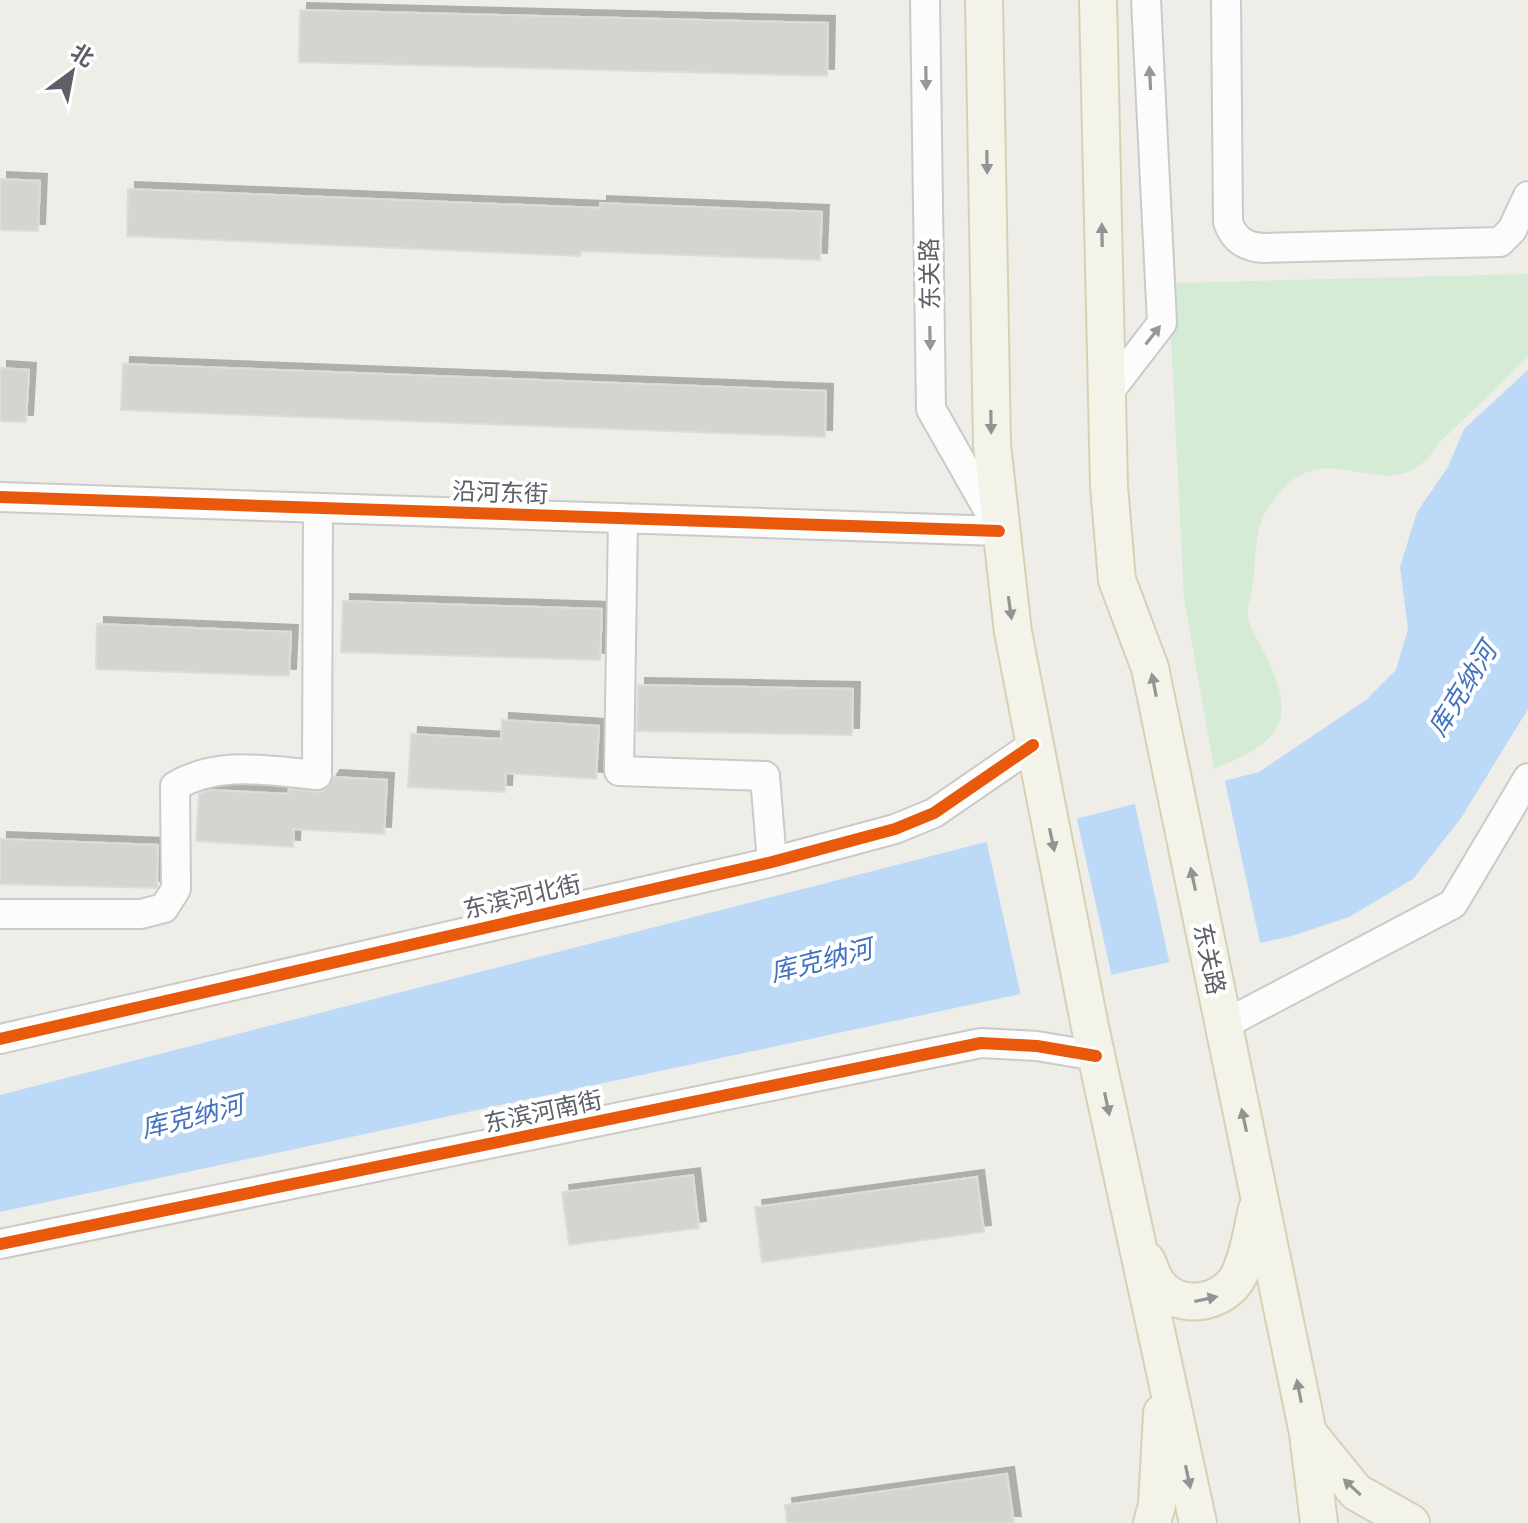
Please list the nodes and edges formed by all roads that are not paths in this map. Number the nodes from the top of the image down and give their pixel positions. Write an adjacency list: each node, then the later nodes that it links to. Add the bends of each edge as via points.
1 (925, 0): 11 (street, 东关路, one-way to 11, via 931,409)
2 (984, 0): 11 (main road, 东关路, one-way to 11, via 992,445)
3 (1098, 0): 7 (main road, 东关路, one-way to 3)
4 (1146, 0): 7 (street, one-way to 4, via 1162,323)
5 (1226, 0): 6 (street, via 1228,222 1245,245 1500,242 1512,230)
6 (1528, 196)
7 (1105, 397): 16 (main road, 东关路, one-way to 7, via 1150,668 1117,580)
8 (0, 497): 9 (street, 沿河东街)
9 (318, 508): 10 (street, 沿河东街); 15 (street, via 317,775 228,767 175,786 176,889 164,908 141,914)
10 (623, 518): 11 (street, 沿河东街); 14 (street, via 619,771 765,776)
11 (999, 531): 12 (main road, 东关路, one-way to 12)
12 (1034, 754): 14 (street, 东滨河北街, via 934,813 895,829); 18 (main road, 东关路, one-way to 18)
13 (1527, 783): 16 (street, via 1453,904)
14 (772, 862): 17 (street, 东滨河北街)
15 (0, 914)
16 (1225, 1024): 19 (main road, 东关路, one-way to 16)
17 (0, 1039)
18 (1093, 1042): 20 (main road, 东关路, one-way to 20); 21 (street, 东滨河南街, via 981,1043)
19 (1260, 1197): 20 (main road, one-way to 19, via 1156,1283 1167,1293 1196,1302 1211,1300 1241,1272); 23 (main road, 东关路, one-way to 19)
20 (1136, 1237): 22 (main road, 东关路)
21 (0, 1244)
22 (1165, 1368): 24 (main road); 25 (main road, 东关路, one-way to 25)
23 (1308, 1433): 26 (main road, 东关路); 27 (main road, one-way to 23, via 1356,1492)
24 (1152, 1523)
25 (1198, 1523)
26 (1319, 1523)
27 (1411, 1523)

